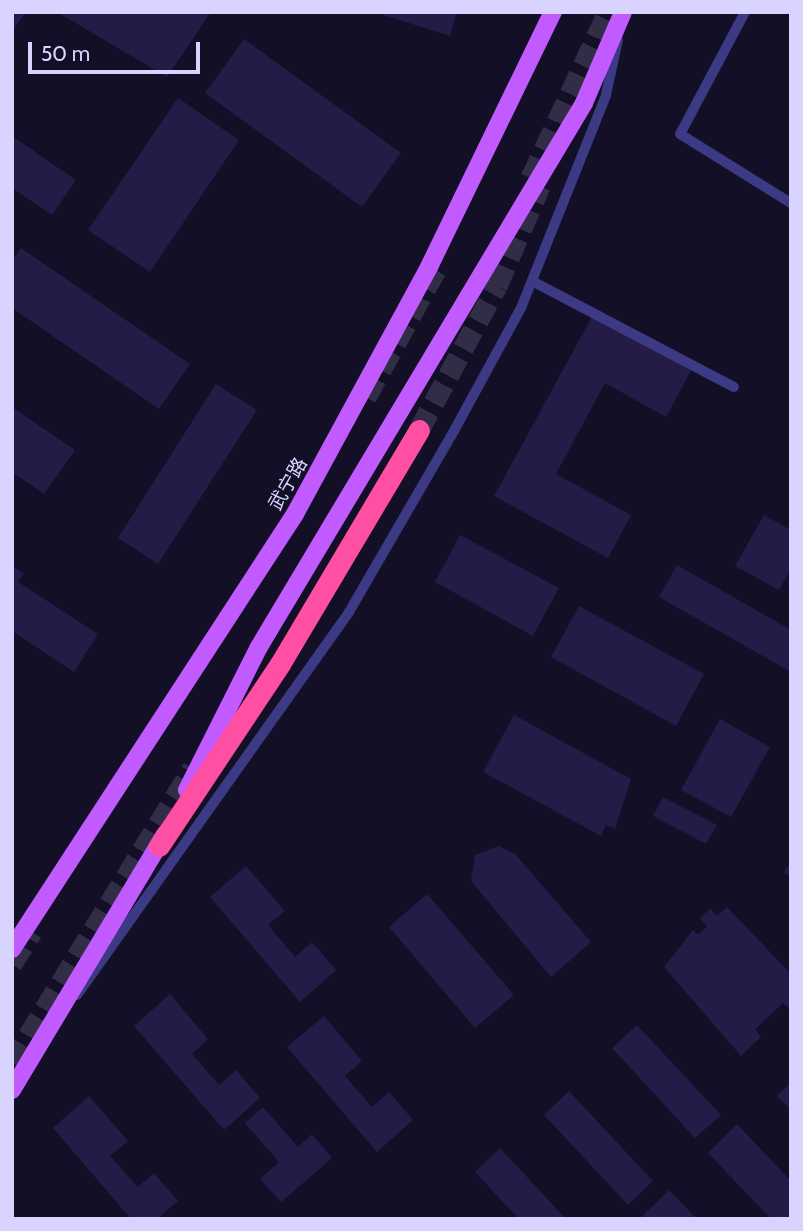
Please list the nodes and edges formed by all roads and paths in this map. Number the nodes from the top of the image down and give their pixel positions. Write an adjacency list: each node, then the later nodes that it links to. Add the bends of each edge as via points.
1 (553, 12): 9 (main road, 武宁路, via 429,267 295,514)
2 (624, 12): 5 (lane, via 606,95); 8 (main road, via 584,103 259,647)
3 (745, 12): 4 (lane, via 680,134)
4 (791, 204)
5 (532, 281): 6 (lane); 10 (lane, via 349,612 187,848)
6 (734, 387)
7 (419, 430): 8 (highway, via 280,664)
8 (159, 846): 10 (main road)
9 (12, 949)
10 (33, 1054): 11 (main road)
11 (12, 1090)

